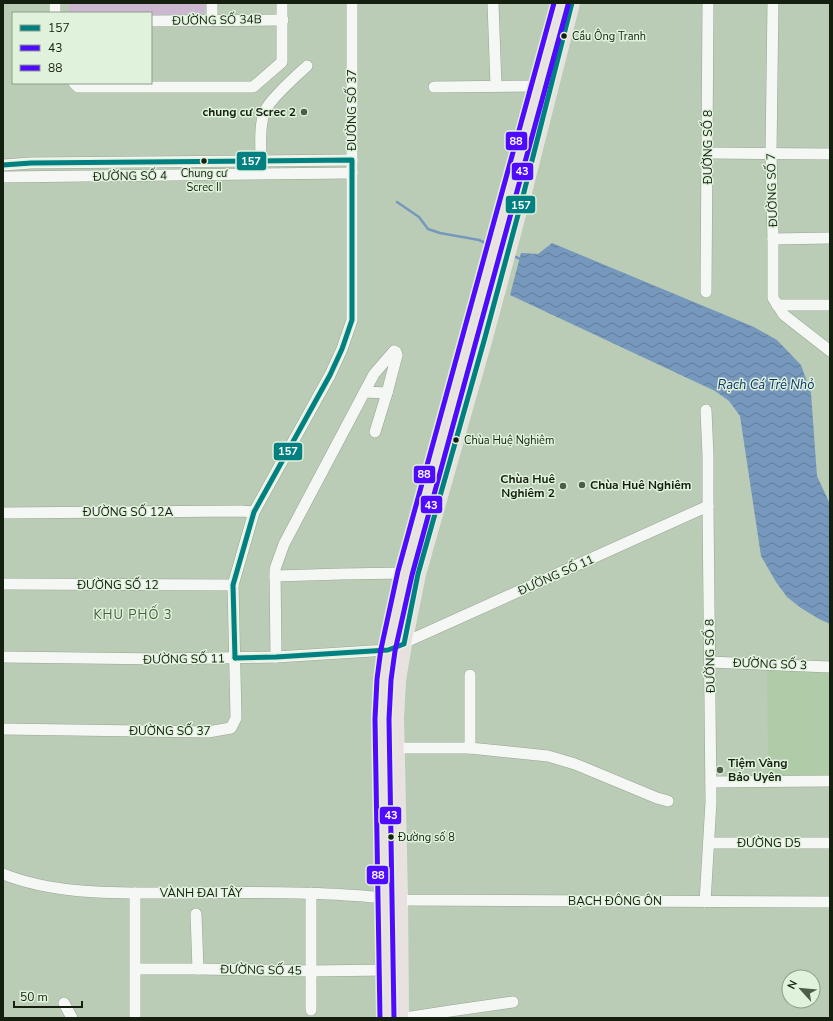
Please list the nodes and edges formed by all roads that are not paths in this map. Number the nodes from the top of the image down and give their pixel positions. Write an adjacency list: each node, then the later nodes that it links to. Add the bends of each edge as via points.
1 (212, 3): 9 (street)
2 (282, 3): 10 (street)
3 (352, 3): 20 (street, ĐƯỜNG SỐ 37)
4 (493, 3): 14 (street)
5 (561, 3): 15 (main road)
6 (572, 3): 25 (main road)
7 (708, 3): 17 (street, ĐƯỜNG SỐ 8)
8 (773, 3): 18 (street, ĐƯỜNG SỐ 7)
9 (212, 20): 10 (street, ĐƯỜNG SỐ 34B); 11 (street, ĐƯỜNG SỐ 34B)
10 (283, 20): 13 (street, via 282,62 253,87 78,87)
11 (152, 21)
12 (307, 66): 21 (street, via 265,111)
13 (75, 84)
14 (496, 86): 15 (street); 16 (street)
15 (538, 86): 25 (main road)
16 (434, 87)
17 (708, 153): 18 (street); 28 (street, ĐƯỜNG SỐ 8)
18 (771, 153): 19 (street); 27 (street, ĐƯỜNG SỐ 7)
19 (830, 154)
20 (352, 160): 21 (street, ĐƯỜNG SỐ 4); 23 (street, ĐƯỜNG SỐ 37)
21 (261, 161): 22 (street, ĐƯỜNG SỐ 4)
22 (3, 165)
23 (352, 173): 24 (street, ĐƯỜNG SỐ 4); 37 (street, ĐƯỜNG SỐ 37, via 352,320 330,375)
24 (3, 177)
25 (515, 199): 39 (main road, via 470,338); 43 (main road, via 484,340 418,574)
26 (830, 238): 27 (street)
27 (773, 239): 29 (street, ĐƯỜNG SỐ 7, via 773,298)
28 (706, 292)
29 (777, 305): 30 (street); 31 (street, via 784,314)
30 (830, 305)
31 (830, 351)
32 (365, 392): 33 (street); 33 (street, via 374,374 395,351 397,354); 40 (street, via 284,544)
33 (387, 393): 35 (street)
34 (706, 410): 36 (street, ĐƯỜNG SỐ 8)
35 (375, 432)
36 (708, 506): 43 (street, ĐƯỜNG SỐ 11); 48 (street, ĐƯỜNG SỐ 8)
37 (254, 512): 38 (street, ĐƯỜNG SỐ 12A); 42 (street, ĐƯỜNG SỐ 37)
38 (3, 513)
39 (405, 573): 40 (street); 44 (main road)
40 (275, 576): 46 (street)
41 (3, 584): 42 (street, ĐƯỜNG SỐ 12)
42 (233, 585): 47 (street, ĐƯỜNG SỐ 37)
43 (404, 644): 44 (street, ĐƯỜNG SỐ 11); 52 (main road, via 398,680)
44 (388, 650): 46 (street, ĐƯỜNG SỐ 11); 62 (main road, via 382,719)
45 (3, 657): 47 (street, ĐƯỜNG SỐ 11, via 164,660)
46 (276, 657): 47 (street, ĐƯỜNG SỐ 11)
47 (235, 658): 51 (street, ĐƯỜNG SỐ 37, via 236,718 231,728 208,732)
48 (710, 662): 49 (street, ĐƯỜNG SỐ 3); 55 (street, ĐƯỜNG SỐ 8)
49 (830, 667)
50 (470, 675): 53 (street)
51 (3, 729)
52 (396, 748): 53 (street); 63 (main road)
53 (470, 748): 56 (street, via 548,756)
54 (830, 781): 55 (street)
55 (711, 782): 57 (street, ĐƯỜNG SỐ 8)
56 (668, 801)
57 (709, 843): 58 (street, ĐƯỜNG D5); 64 (street, ĐƯỜNG SỐ 8)
58 (830, 843)
59 (3, 874): 60 (street, VÀNH ĐAI TÂY, via 61,889)
60 (135, 893): 61 (street, VÀNH ĐAI TÂY); 67 (street)
61 (312, 893): 62 (street, VÀNH ĐAI TÂY); 70 (street)
62 (385, 898): 63 (street, VÀNH ĐAI TÂY); 69 (main road)
63 (400, 900): 64 (street, BẠCH ĐÔNG ÔN); 77 (main road)
64 (705, 902): 65 (street, BẠCH ĐÔNG ÔN)
65 (830, 902)
66 (196, 914): 68 (street)
67 (136, 969): 68 (street, ĐƯỜNG SỐ 45); 75 (street)
68 (198, 969): 70 (street, ĐƯỜNG SỐ 45)
69 (387, 970): 70 (street, ĐƯỜNG SỐ 45); 76 (main road)
70 (311, 971): 73 (street)
71 (513, 1002): 78 (street)
72 (64, 1003): 74 (street)
73 (311, 1010)
74 (72, 1018)
75 (135, 1018)
76 (387, 1018)
77 (401, 1018)
78 (405, 1018)

